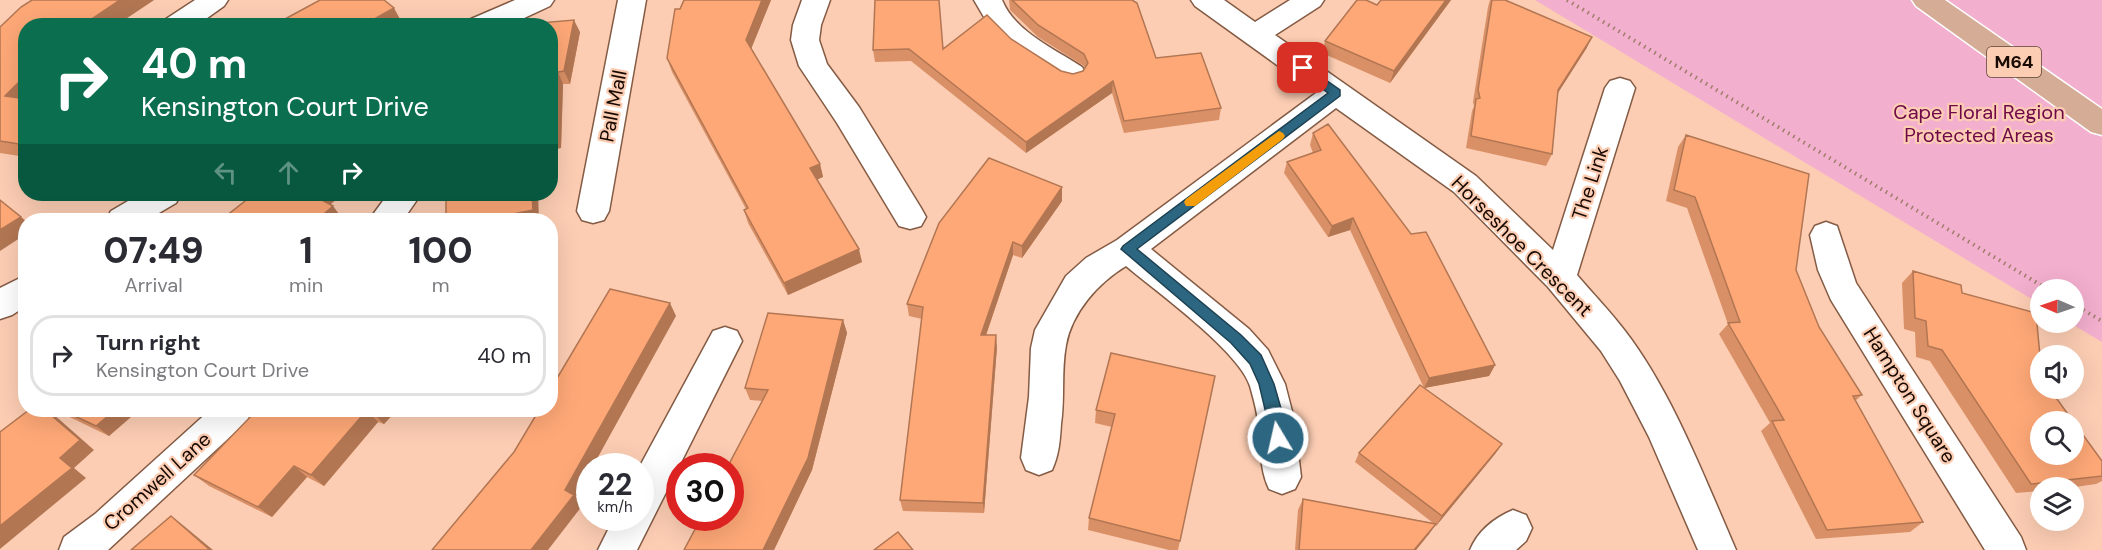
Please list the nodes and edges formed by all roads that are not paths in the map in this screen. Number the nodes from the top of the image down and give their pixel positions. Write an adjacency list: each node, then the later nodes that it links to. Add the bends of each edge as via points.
1 (214, 0): 9 (street)
2 (540, 0): 10 (street)
3 (632, 0): 18 (street, Pall Mall)
4 (816, 0): 21 (street, via 805,40 813,66)
5 (988, 0): 12 (street, via 990,12 1003,26)
6 (1206, 0): 11 (street, Horseshoe Crescent)
7 (1310, 0): 11 (street)
8 (1926, 0): 15 (main road, M64)
9 (188, 18)
10 (499, 18)
11 (1256, 35): 14 (street, Horseshoe Crescent)
12 (1072, 74)
13 (1620, 88): 24 (street, The Link)
14 (1336, 93): 23 (street); 24 (street, Horseshoe Crescent, via 1465,184)
15 (2102, 124)
16 (153, 201): 19 (street)
17 (400, 201): 20 (street)
18 (593, 211)
19 (134, 213)
20 (390, 213)
21 (910, 217)
22 (1826, 235): 36 (street, Hampton Square, via 1843,290)
23 (1128, 249): 29 (street, via 1098,267 1078,286 1052,330); 31 (street, via 1228,331 1256,360 1276,419)
24 (1560, 278): 35 (street, Horseshoe Crescent, via 1632,370 1664,430)
25 (18, 293): 26 (street)
26 (0, 305)
27 (725, 341): 30 (street)
28 (226, 417): 33 (street, Cromwell Lane)
29 (1039, 458)
30 (654, 477)
31 (1282, 477)
32 (627, 531): 34 (street)
33 (78, 550)
34 (617, 550)
35 (1717, 550)
36 (2007, 550)

